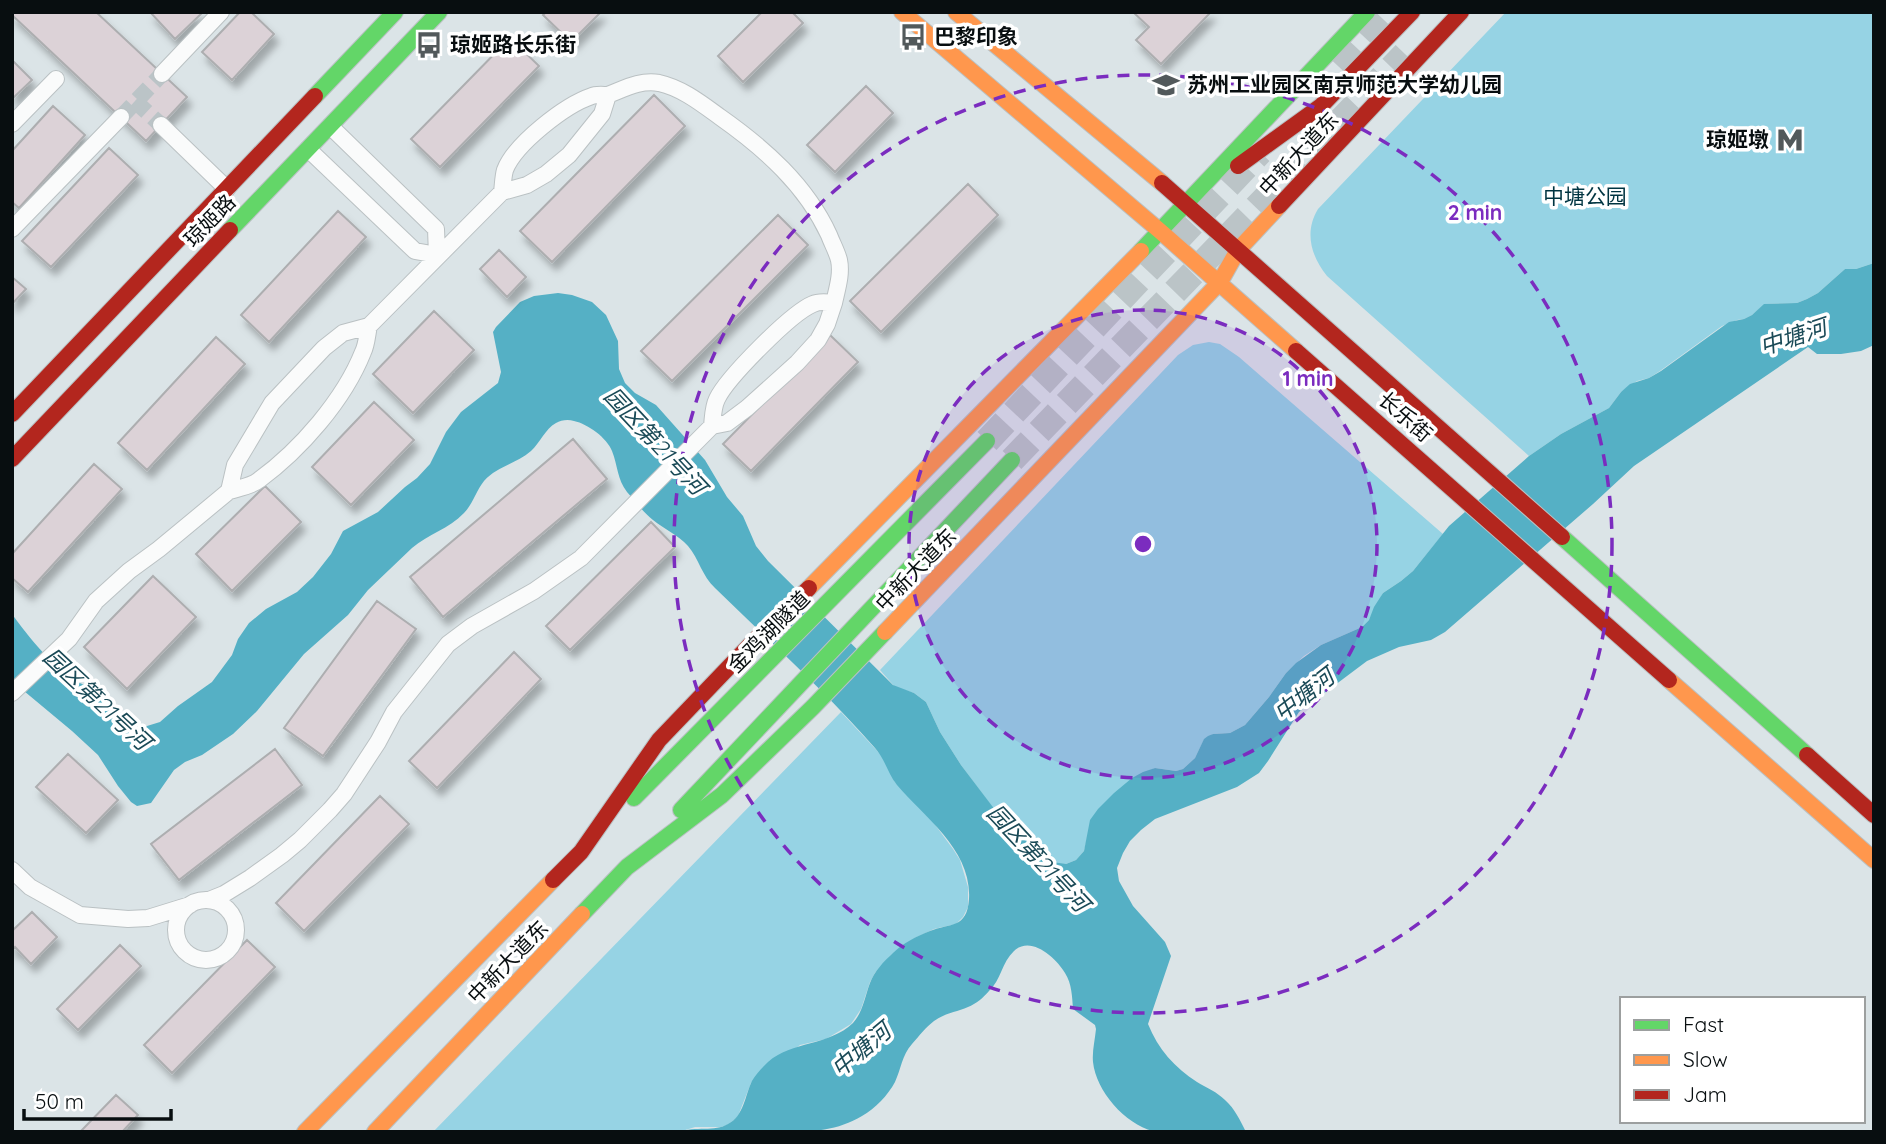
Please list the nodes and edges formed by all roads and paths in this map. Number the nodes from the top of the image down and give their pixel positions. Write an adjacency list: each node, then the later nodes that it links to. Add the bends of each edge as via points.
1 (221, 12): 9 (street)
2 (395, 12): 17 (main road, 琼姬路)
3 (439, 12): 15 (main road, 琼姬路)
4 (902, 12): 21 (main road, 长乐街)
5 (956, 12): 19 (main road, 长乐街)
6 (1367, 12): 19 (main road, 中新大道东)
7 (1412, 12): 19 (main road, via 1321,106)
8 (1461, 12): 22 (main road, 中新大道东)
9 (162, 74)
10 (56, 79): 13 (street)
11 (608, 95): 18 (street, via 602,114 569,156 527,185); 18 (street, via 593,95 533,135 505,170); 25 (street, via 643,82 667,86 736,127 783,169 818,213 839,260)
12 (121, 117): 20 (street)
13 (12, 124)
14 (161, 125): 17 (street)
15 (330, 126): 16 (main road, 琼姬路); 23 (street, via 436,229)
16 (309, 149): 23 (street, via 415,251); 30 (main road, 琼姬路)
17 (227, 189): 27 (main road, 琼姬路)
18 (502, 192): 23 (street)
19 (1186, 203): 21 (main road, 中新大道东); 22 (main road, 长乐街)
20 (12, 229)
21 (1160, 231): 24 (main road, 长乐街); 35 (main road, 中新大道东, via 659,740)
22 (1238, 250): 24 (main road, 中新大道东); 34 (main road, 长乐街)
23 (438, 255): 26 (street)
24 (1220, 282): 36 (main road, 长乐街); 37 (main road, 中新大道东, via 813,707 722,795)
25 (834, 303): 28 (street, via 818,340 797,363 727,423); 28 (street, via 816,302 805,308 765,343 717,398)
26 (369, 326): 32 (street, via 343,333 324,348 272,403 235,465); 32 (street, via 365,350 351,377 308,435 258,482)
27 (12, 414)
28 (712, 426): 39 (street, via 581,558 448,644 394,712 330,810 282,855)
29 (987, 441): 35 (main road, 金鸡湖隧道)
30 (12, 459)
31 (1012, 460): 37 (main road)
32 (229, 491): 33 (street, via 120,578 96,601 69,639)
33 (12, 693)
34 (1874, 815)
35 (581, 852): 41 (main road, 中新大道东)
36 (1874, 860)
37 (627, 867): 42 (main road, 中新大道东)
38 (12, 870): 40 (street, via 30,887 80,915 148,918)
39 (209, 900): 40 (street); 40 (street, via 227,908 236,925 232,944 218,958 198,959 182,948 176,929)
40 (190, 905)
41 (305, 1132)
42 (375, 1132)

